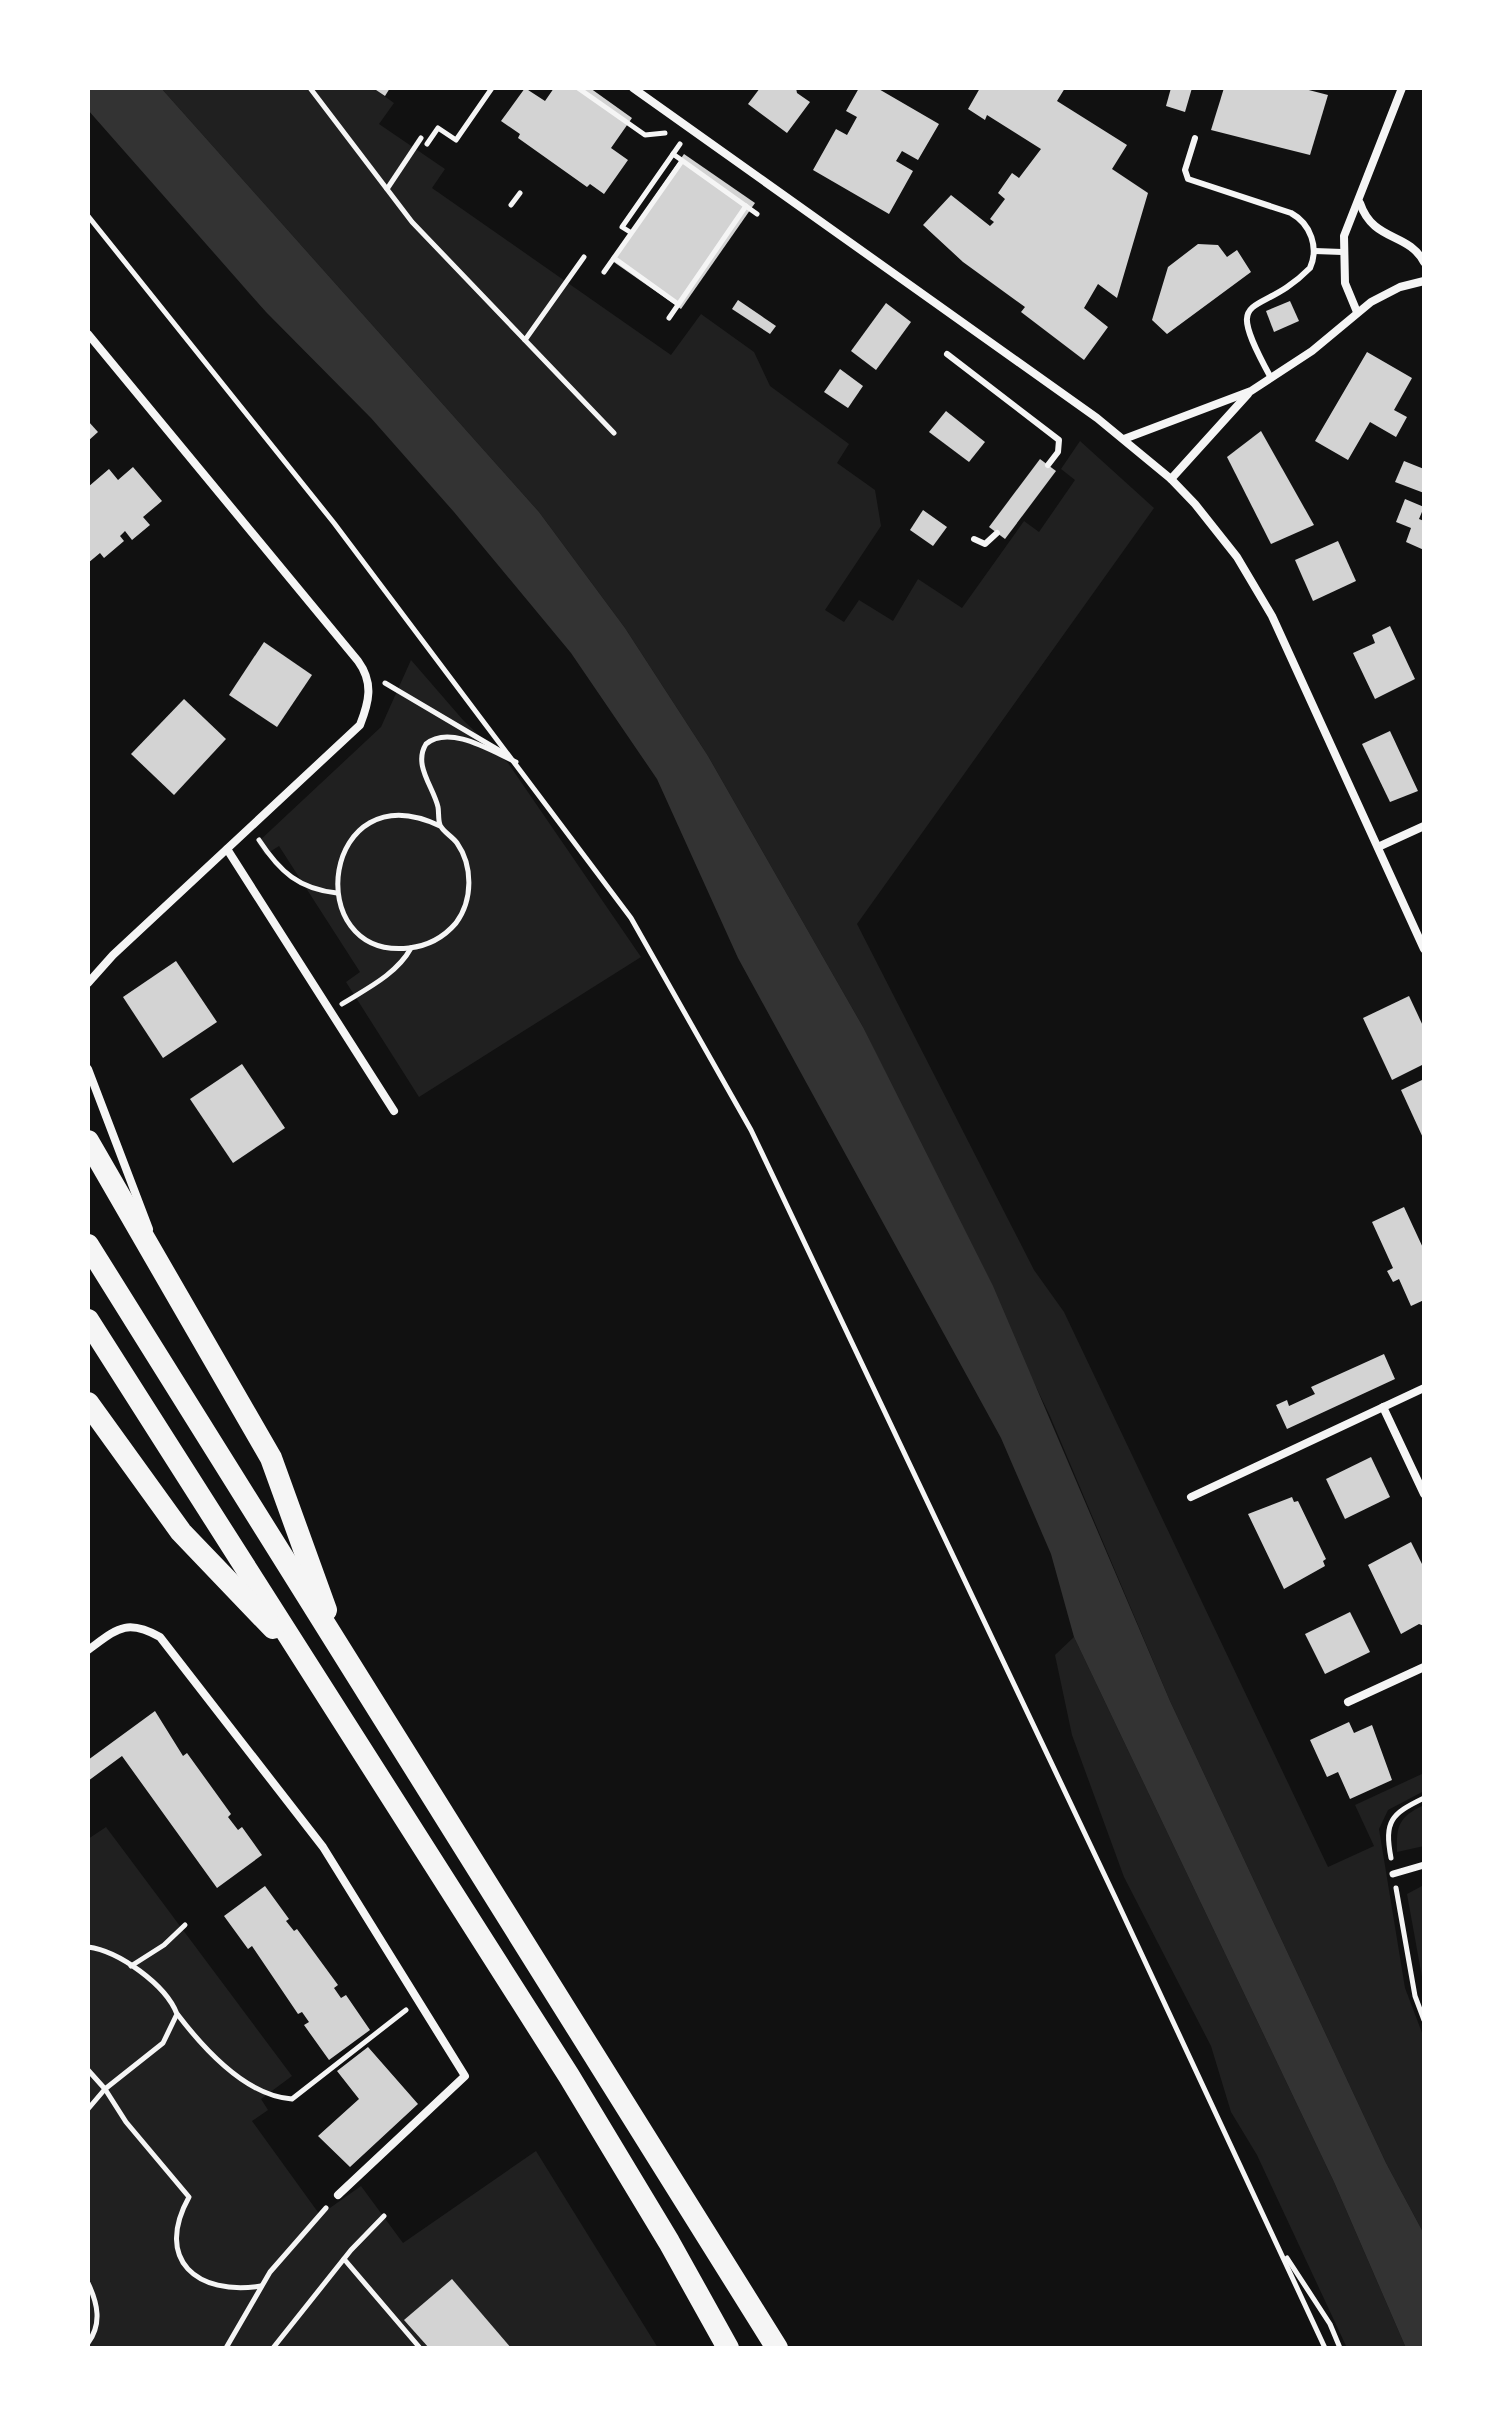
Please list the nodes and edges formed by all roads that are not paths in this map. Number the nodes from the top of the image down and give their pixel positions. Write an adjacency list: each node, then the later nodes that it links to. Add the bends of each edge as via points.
1 (633, 88): 14 (street)
2 (1402, 88): 4 (street)
3 (1195, 138): 5 (lane, via 1185,170 1188,179 1298,216)
4 (1360, 203): 6 (street, via 1349,221); 7 (street, via 1373,227 1414,248)
5 (1315, 251): 6 (lane); 12 (lane, via 1303,275 1254,305 1247,316 1246,329)
6 (1342, 252): 9 (street, via 1345,283)
7 (1424, 262)
8 (1424, 281): 9 (street, via 1385,294)
9 (1357, 312): 12 (street)
10 (88, 334): 21 (street, via 366,673 370,691 360,725)
11 (947, 354): 15 (lane, via 1060,444)
12 (1271, 378): 13 (street)
13 (1251, 391): 14 (street); 16 (street)
14 (1124, 439): 16 (street)
15 (1048, 465)
16 (1171, 479): 20 (street, via 1217,530 1256,586)
17 (997, 533): 18 (lane, via 985,544)
18 (974, 539)
19 (1424, 826): 20 (street)
20 (1378, 847): 22 (street)
21 (227, 849): 23 (street); 25 (street)
22 (1424, 949)
23 (88, 983)
24 (88, 1069): 28 (street)
25 (394, 1111)
26 (88, 1141): 28 (highway)
27 (88, 1245): 36 (highway)
28 (169, 1278): 36 (highway, via 271,1458)
29 (88, 1320): 37 (highway)
30 (1424, 1388): 32 (street)
31 (88, 1403): 37 (highway, via 181,1532)
32 (1383, 1407): 33 (street); 34 (street)
33 (1424, 1494)
34 (1191, 1497)
35 (88, 1650): 42 (street, via 118,1628 141,1626 160,1637 323,1847 465,2076)
36 (341, 1652): 46 (highway)
37 (307, 1664): 43 (highway)
38 (1424, 1667): 39 (street)
39 (1348, 1702)
40 (1424, 1865): 41 (street)
41 (1393, 1874)
42 (338, 2195)
43 (669, 2242): 44 (highway); 45 (highway)
44 (711, 2348)
45 (728, 2348)
46 (777, 2348)

